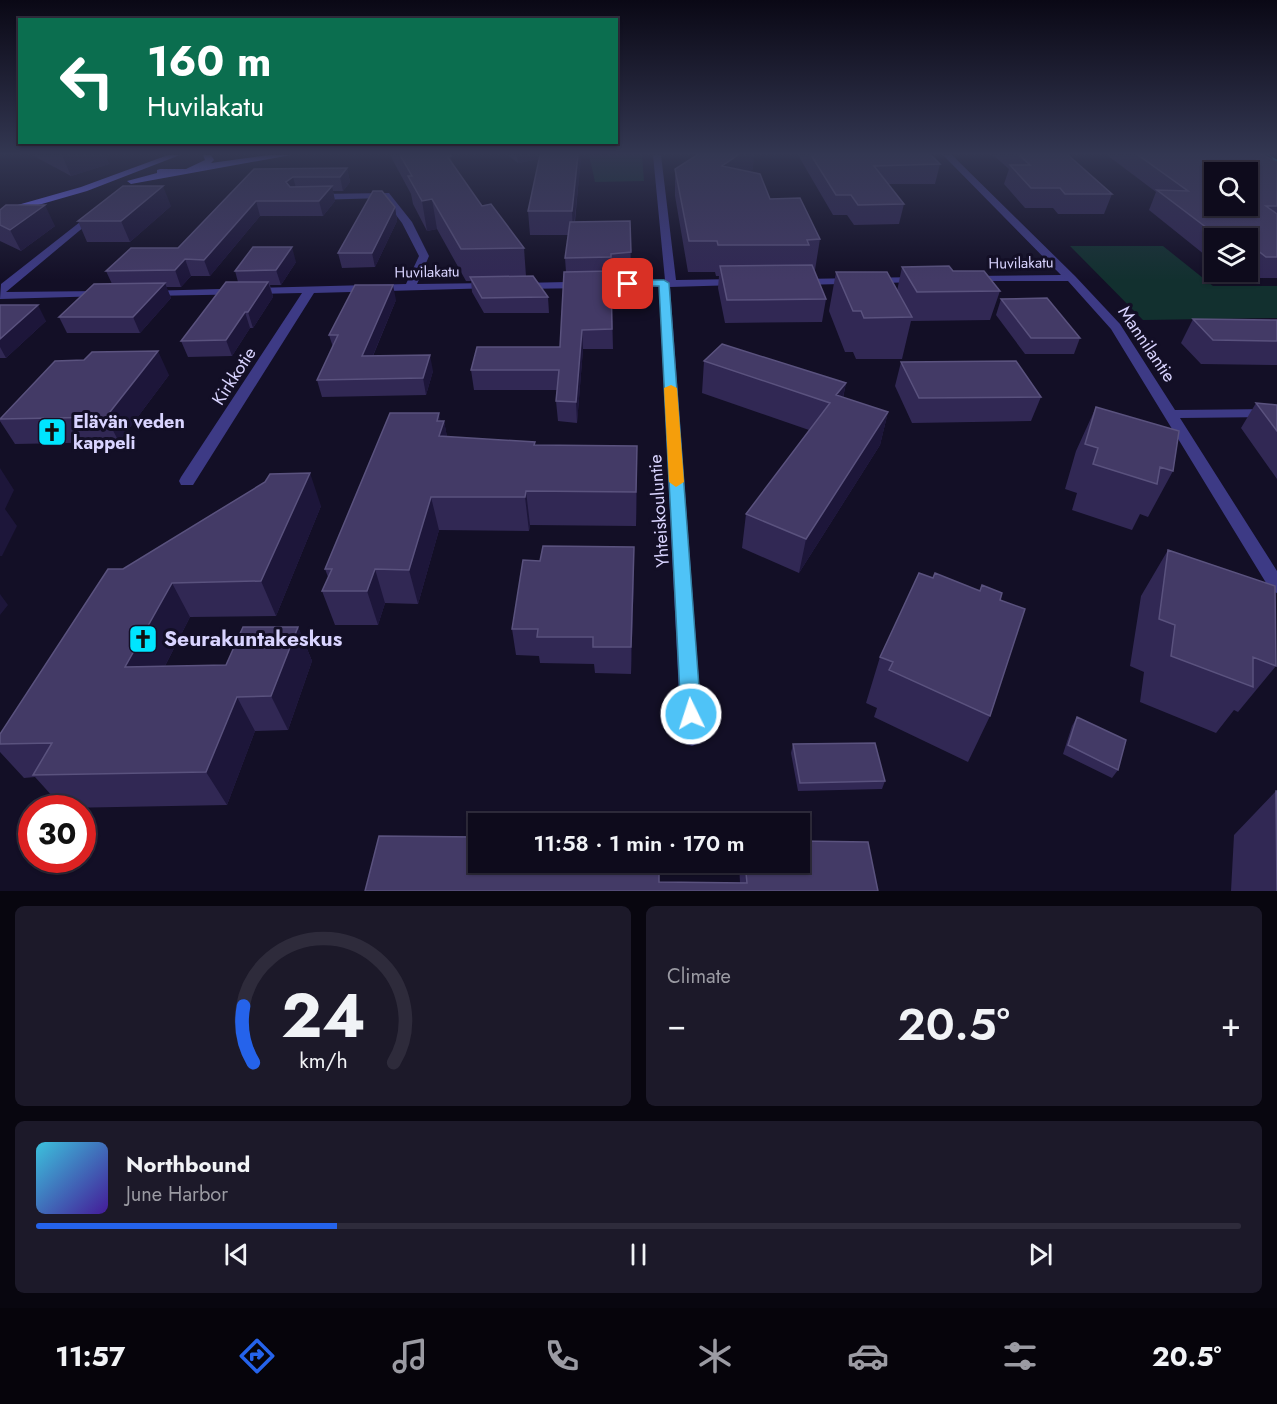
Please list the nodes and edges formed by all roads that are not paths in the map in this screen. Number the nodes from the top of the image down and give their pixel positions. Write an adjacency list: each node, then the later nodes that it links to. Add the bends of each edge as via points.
1 (57, 197): 8 (main road)
2 (309, 197): 3 (street)
3 (325, 197)
4 (387, 197): 15 (street, via 407,222 424,256)
5 (661, 197): 14 (street, Yhteiskouluntie)
6 (989, 197): 9 (street, Mannilantie)
7 (105, 205): 19 (street, via 5,286)
8 (0, 213)
9 (1071, 278): 10 (street, Huvilakatu); 21 (street, Mannilantie, via 1116,327)
10 (960, 279)
11 (936, 280): 13 (street)
12 (750, 282): 14 (street, Huvilakatu)
13 (783, 282)
14 (668, 283): 15 (street, Huvilakatu); 24 (street, Yhteiskouluntie)
15 (410, 288): 16 (street, Huvilakatu)
16 (310, 290): 17 (street, Huvilakatu); 22 (street, Kirkkotie)
17 (138, 293)
18 (115, 294): 19 (street)
19 (0, 295)
20 (1277, 413): 21 (street)
21 (1172, 414): 23 (street, Mannilantie)
22 (187, 481)
23 (1277, 586)
24 (693, 736)

